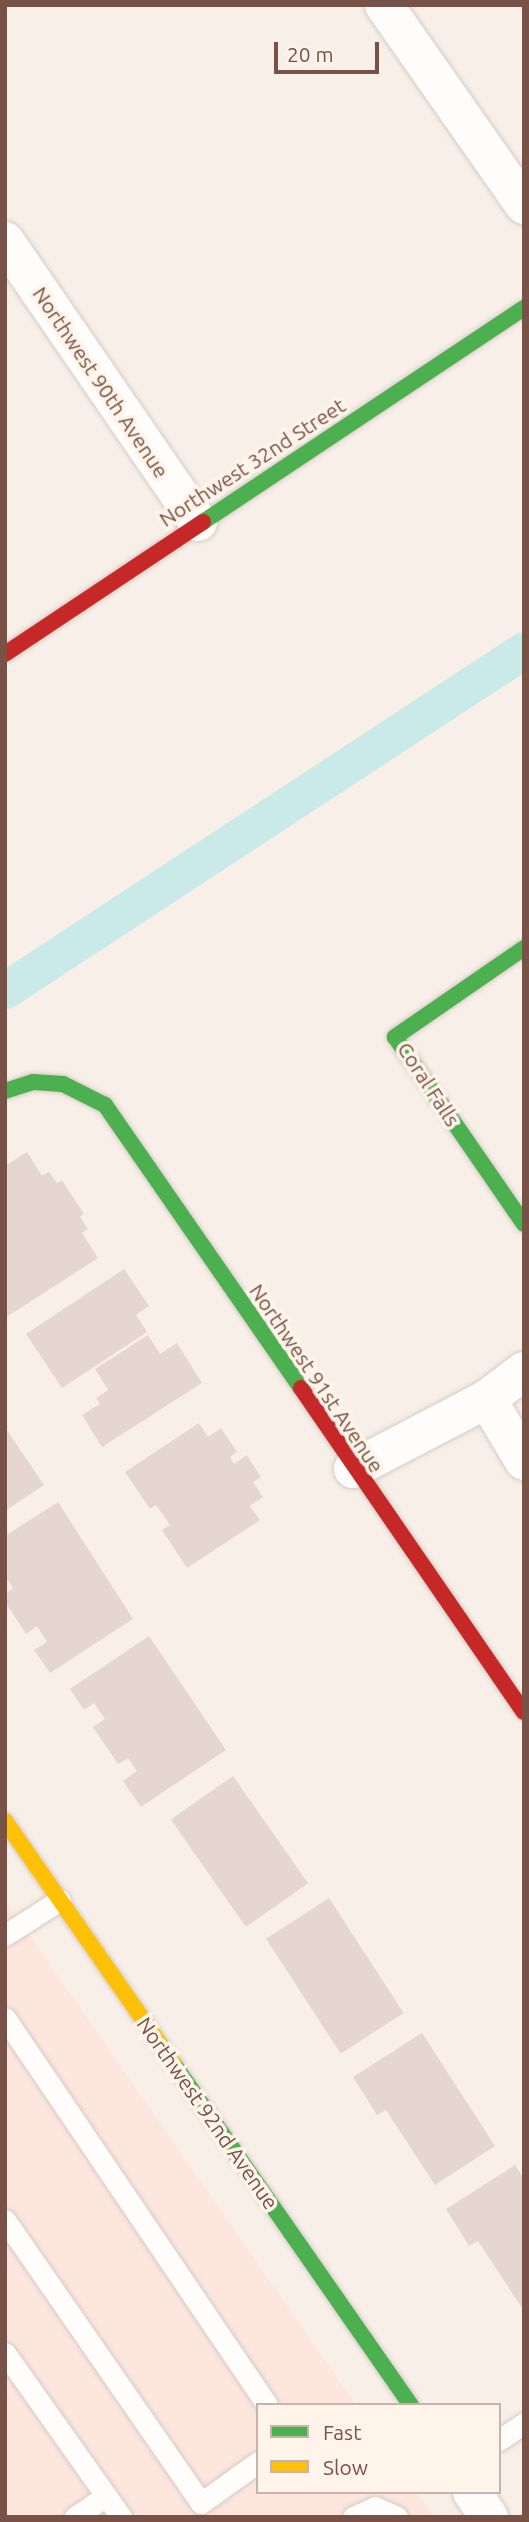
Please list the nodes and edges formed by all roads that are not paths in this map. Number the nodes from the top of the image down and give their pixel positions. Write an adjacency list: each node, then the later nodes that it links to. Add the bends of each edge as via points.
1 (384, 5): 2 (street)
2 (524, 205)
3 (5, 241): 5 (street, Northwest 90th Avenue)
4 (524, 308): 5 (street, Northwest 32nd Street)
5 (198, 522): 6 (street, Northwest 32nd Street)
6 (5, 654)
7 (524, 948): 9 (street, Coral Falls, via 396,1037)
8 (5, 1091): 13 (street, Northwest 91st Avenue, via 33,1082 63,1084 105,1105)
9 (524, 1224)
10 (524, 1371): 11 (street)
11 (487, 1399): 12 (street); 13 (street)
12 (524, 1461)
13 (353, 1469): 14 (street, Northwest 91st Avenue)
14 (524, 1712)
15 (5, 1821): 16 (street, Northwest 92nd Avenue)
16 (60, 1900): 17 (lane); 22 (street, Northwest 92nd Avenue)
17 (5, 1935)
18 (5, 2018): 21 (lane)
19 (5, 2220): 25 (lane, via 201,2503)
20 (5, 2353): 27 (lane)
21 (266, 2403)
22 (410, 2403)
23 (524, 2423): 24 (lane)
24 (501, 2439)
25 (256, 2463)
26 (473, 2494): 32 (street)
27 (106, 2496): 28 (lane); 29 (lane)
28 (75, 2517)
29 (121, 2517)
30 (353, 2517): 31 (lane, via 375,2507)
31 (397, 2517)
32 (489, 2517)

